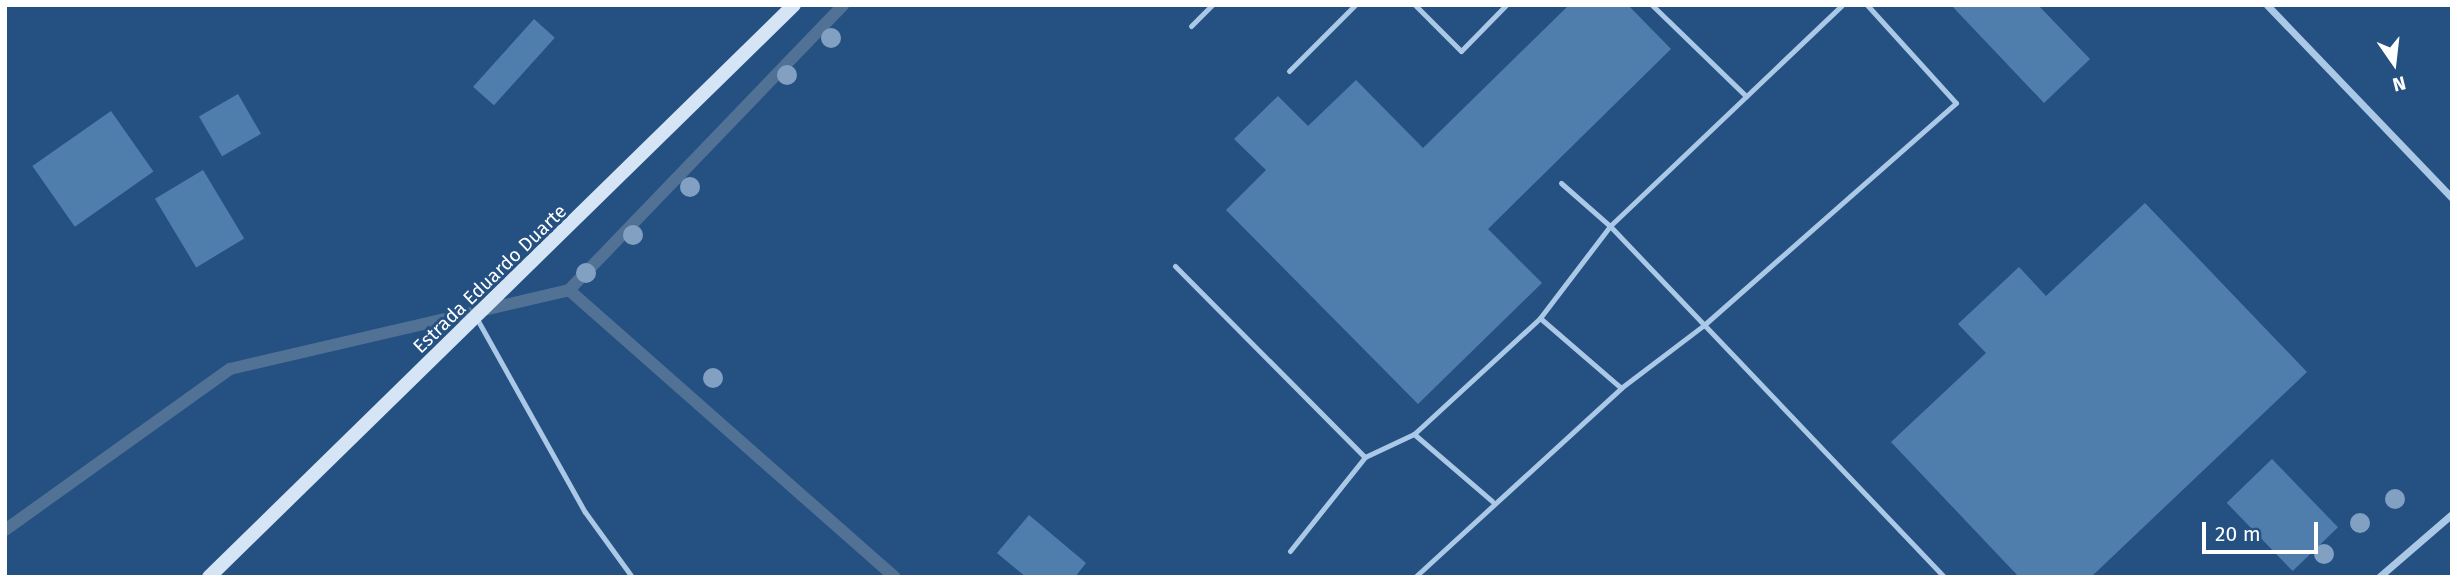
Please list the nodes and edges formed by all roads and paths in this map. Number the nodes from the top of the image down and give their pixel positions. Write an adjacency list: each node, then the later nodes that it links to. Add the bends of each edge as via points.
1 (794, 5): 18 (street, Estrada Eduardo Duarte)
2 (1212, 5): 10 (lane)
3 (1355, 5): 11 (lane)
4 (1415, 5): 5 (lane, via 1461,51)
5 (1506, 5)
6 (1842, 5): 12 (lane)
7 (1867, 5): 19 (lane, via 1956,103)
8 (2267, 5): 14 (street)
9 (1656, 6): 12 (lane)
10 (1191, 26)
11 (1289, 71)
12 (1746, 96): 15 (lane)
13 (1561, 183): 15 (lane)
14 (2452, 198)
15 (1610, 226): 17 (lane); 19 (lane)
16 (1175, 267): 22 (lane)
17 (1540, 318): 20 (lane); 21 (lane)
18 (477, 319): 26 (street, Estrada Eduardo Duarte); 27 (lane, via 585,512)
19 (1704, 325): 20 (lane); 29 (lane)
20 (1621, 388): 23 (lane)
21 (1414, 434): 22 (lane); 23 (lane)
22 (1365, 457): 25 (lane)
23 (1492, 502): 28 (lane)
24 (2452, 514): 30 (street)
25 (1290, 551)
26 (209, 577)
27 (632, 577)
28 (1415, 577)
29 (1944, 577)
30 (2379, 577)

